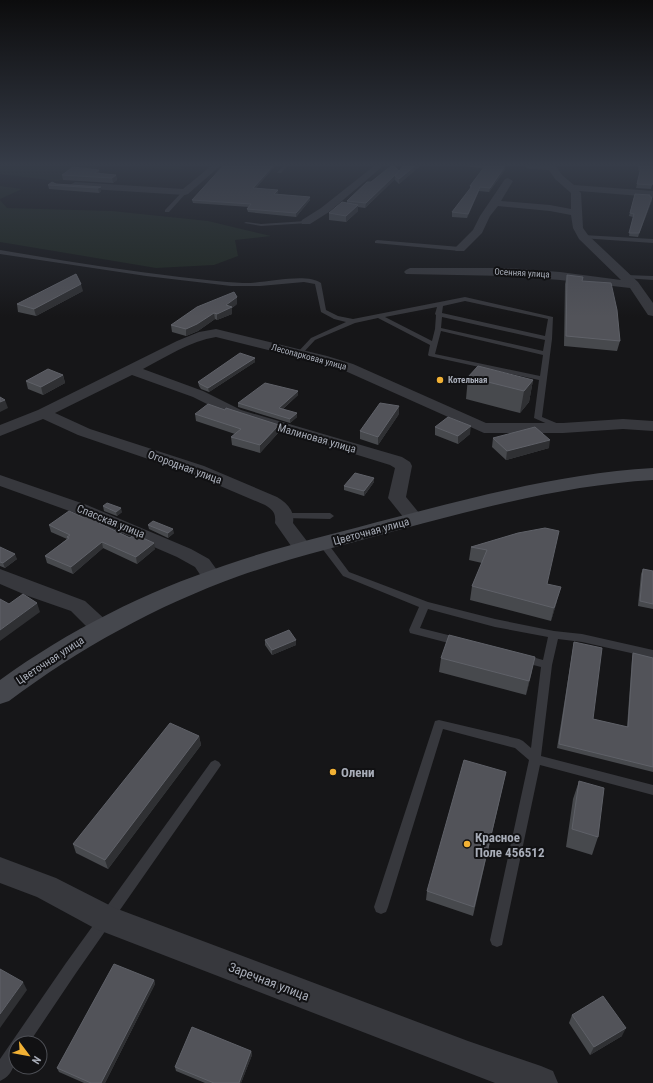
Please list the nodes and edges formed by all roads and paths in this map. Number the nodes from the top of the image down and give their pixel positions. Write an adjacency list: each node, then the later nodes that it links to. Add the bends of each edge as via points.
1 (315, 217): 4 (street)
2 (485, 217): 9 (street, via 478,231)
3 (576, 217): 6 (street, via 578,228)
4 (306, 222): 5 (lane, via 261,225)
5 (246, 223)
6 (583, 237): 7 (lane); 13 (street)
7 (652, 239)
8 (377, 242): 9 (lane)
9 (460, 249)
10 (0, 252): 18 (lane, via 159,276 241,285 313,281 318,283 323,311 336,318)
11 (410, 272): 13 (street, Осенняя улица, via 507,272)
12 (653, 278): 13 (lane)
13 (630, 281): 15 (street)
14 (440, 305): 16 (lane); 17 (lane); 20 (lane, via 465,299 551,318)
15 (653, 312)
16 (438, 314): 19 (lane); 20 (lane)
17 (379, 316): 18 (lane); 21 (lane)
18 (353, 321): 22 (lane, via 313,339)
19 (438, 329): 21 (lane); 23 (lane)
20 (549, 339): 23 (lane)
21 (433, 344): 24 (lane, via 431,355)
22 (299, 354): 25 (street, Лесопарковая улица, via 216,333 182,344); 32 (street, Лесопарковая улица, via 348,367 484,428)
23 (546, 354): 27 (lane)
24 (460, 361): 26 (lane); 27 (lane)
25 (130, 369): 30 (street, Лесопарковая улица); 38 (street, Малиновая улица, via 198,394 236,412 396,461 404,466 397,498)
26 (470, 370)
27 (543, 379): 29 (lane)
28 (533, 394): 29 (lane)
29 (541, 396): 32 (lane, via 538,418)
30 (43, 413): 33 (street, Лесопарковая улица); 36 (street, Огородная улица, via 84,432 198,470 271,501 280,507)
31 (653, 426): 32 (street, Лесопарковая улица, via 623,424)
32 (563, 428)
33 (0, 431)
34 (653, 474): 38 (main road, Цветочная улица, via 604,478 525,492)
35 (0, 480): 41 (street, Спасская улица, via 81,509 178,550 202,563)
36 (285, 516): 37 (lane); 39 (street, Огородная улица, via 284,523)
37 (330, 516)
38 (415, 519): 39 (main road, Цветочная улица)
39 (313, 546): 41 (main road, Цветочная улица); 42 (lane, via 346,574)
40 (0, 576): 43 (street, via 78,606)
41 (212, 577): 43 (main road, Цветочная улица, via 163,597)
42 (425, 605): 44 (lane); 45 (lane, via 414,630)
43 (100, 628): 49 (main road, Цветочная улица, via 25,674)
44 (554, 635): 46 (lane, via 582,638); 48 (lane)
45 (473, 645)
46 (653, 654)
47 (510, 655): 48 (lane)
48 (547, 665): 50 (lane)
49 (0, 694)
50 (535, 759): 52 (lane); 54 (lane, via 519,744 439,724); 56 (lane)
51 (215, 765): 55 (lane)
52 (653, 790)
53 (0, 870): 55 (street, Заречная улица, via 46,887)
54 (381, 907)
55 (106, 919): 57 (lane); 60 (street, Заречная улица)
56 (497, 940)
57 (25, 1035)
58 (8, 1061): 59 (lane)
59 (0, 1073)
60 (541, 1083)

